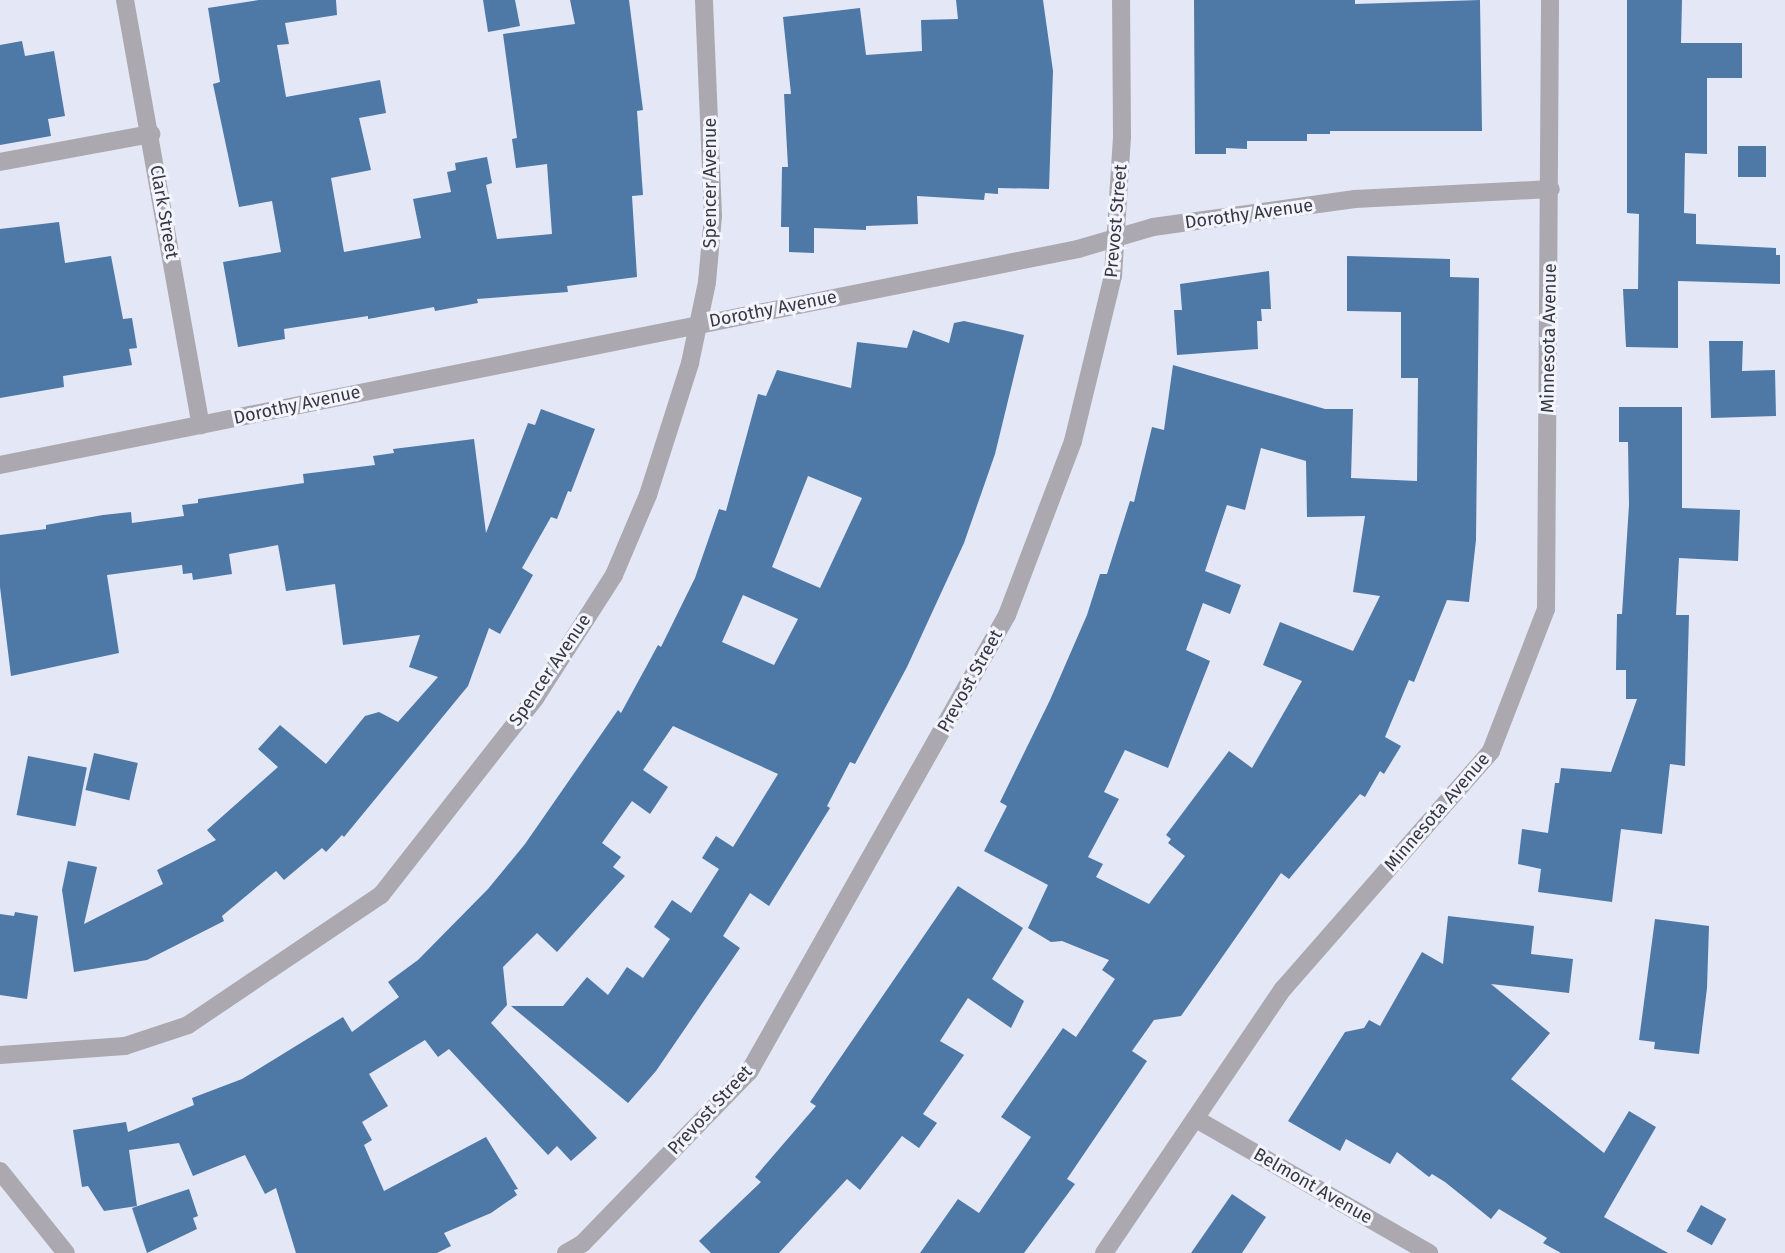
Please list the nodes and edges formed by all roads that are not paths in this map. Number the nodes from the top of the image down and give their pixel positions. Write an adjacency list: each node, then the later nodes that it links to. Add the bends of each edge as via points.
1 (125, 0): 5 (street, Clark Street)
2 (704, 0): 9 (street, Spencer Avenue, via 713,216)
3 (1121, 0): 8 (street, Prevost Street, via 1122,137)
4 (1550, 0): 7 (street, Minnesota Avenue)
5 (150, 134): 6 (street); 10 (street, Clark Street)
6 (0, 162)
7 (1551, 189): 8 (street, Dorothy Avenue, via 1355,199 1153,227); 13 (street, Minnesota Avenue, via 1546,609 1491,751 1283,989)
8 (1116, 238): 9 (street, Dorothy Avenue); 16 (street, Prevost Street, via 1113,276 1073,441 1007,615 749,1072 583,1243)
9 (699, 323): 10 (street, Dorothy Avenue); 12 (street, Spencer Avenue, via 679,407 614,575 536,697 381,895 188,1025 125,1046)
10 (201, 425): 11 (street, Dorothy Avenue)
11 (0, 465)
12 (0, 1055)
13 (1196, 1119): 17 (street, Minnesota Avenue); 18 (street, Belmont Avenue)
14 (0, 1171): 15 (street)
15 (66, 1253)
16 (566, 1253)
17 (1104, 1253)
18 (1430, 1253)

